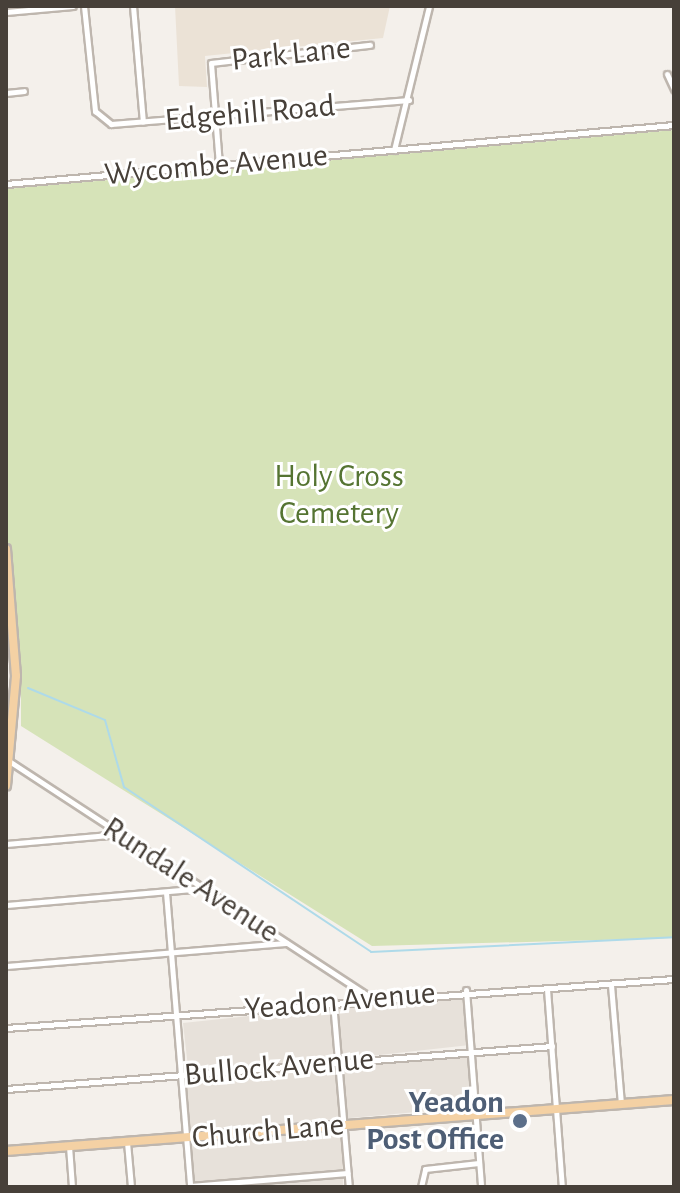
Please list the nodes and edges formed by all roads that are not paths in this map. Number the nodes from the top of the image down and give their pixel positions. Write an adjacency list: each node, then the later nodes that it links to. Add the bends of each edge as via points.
1 (73, 6): 5 (street)
2 (84, 6): 13 (street, Edgehill Road, via 95,111 111,124)
3 (133, 6): 13 (street)
4 (429, 6): 11 (street)
5 (6, 12)
6 (370, 45): 12 (street, Park Lane, via 211,63)
7 (667, 74): 8 (street)
8 (674, 89)
9 (24, 91): 10 (street)
10 (6, 93)
11 (409, 100): 12 (street, Edgehill Road); 15 (street)
12 (215, 115): 13 (street, Edgehill Road); 16 (street)
13 (143, 122)
14 (674, 125): 15 (street, Wycombe Avenue)
15 (394, 150): 16 (street, Wycombe Avenue)
16 (219, 165): 17 (street, Wycombe Avenue)
17 (6, 184)
18 (6, 549): 19 (main road, via 16,676)
19 (9, 761): 20 (main road); 21 (street, Rundale Avenue)
20 (6, 786)
21 (121, 834): 22 (street); 23 (street, Rundale Avenue)
22 (6, 844)
23 (204, 888): 24 (street); 26 (street, Rundale Avenue)
24 (166, 892): 25 (street); 29 (street)
25 (6, 905)
26 (263, 927): 27 (street, Rundale Avenue); 28 (street)
27 (287, 943): 28 (street); 32 (street, Rundale Avenue)
28 (261, 946): 29 (street)
29 (171, 953): 30 (street); 39 (street)
30 (6, 966)
31 (674, 979): 33 (street, Yeadon Avenue)
32 (350, 984): 36 (street, Rundale Avenue); 37 (street, via 354,992)
33 (611, 985): 34 (street, Yeadon Avenue); 47 (street)
34 (547, 988): 35 (street, Yeadon Avenue); 41 (street)
35 (466, 990): 36 (street, Yeadon Avenue); 42 (street)
36 (373, 999): 37 (street, Yeadon Avenue)
37 (345, 1001): 38 (street, Yeadon Avenue)
38 (333, 1002): 39 (street, Yeadon Avenue); 43 (street)
39 (176, 1014): 40 (street, Yeadon Avenue); 44 (street)
40 (6, 1028)
41 (552, 1046): 42 (street, Bullock Avenue); 48 (street)
42 (471, 1051): 43 (street, Bullock Avenue); 49 (street)
43 (338, 1063): 44 (street, Bullock Avenue); 50 (street)
44 (181, 1075): 45 (street, Bullock Avenue); 51 (street)
45 (6, 1089)
46 (674, 1100): 47 (main road, Church Lane)
47 (621, 1104): 48 (main road, Church Lane)
48 (557, 1110): 49 (main road, Church Lane); 63 (street)
49 (476, 1114): 50 (main road, Church Lane); 55 (street)
50 (343, 1125): 51 (main road, Church Lane); 56 (street)
51 (186, 1137): 52 (main road, Church Lane); 57 (street)
52 (127, 1142): 53 (main road, Church Lane); 59 (street)
53 (69, 1146): 54 (main road, Church Lane); 58 (street)
54 (6, 1151)
55 (479, 1163): 61 (street, via 425,1169); 62 (street)
56 (347, 1173): 57 (street); 60 (street)
57 (190, 1186)
58 (72, 1187)
59 (131, 1187)
60 (349, 1187)
61 (421, 1187)
62 (481, 1187)
63 (562, 1187)

